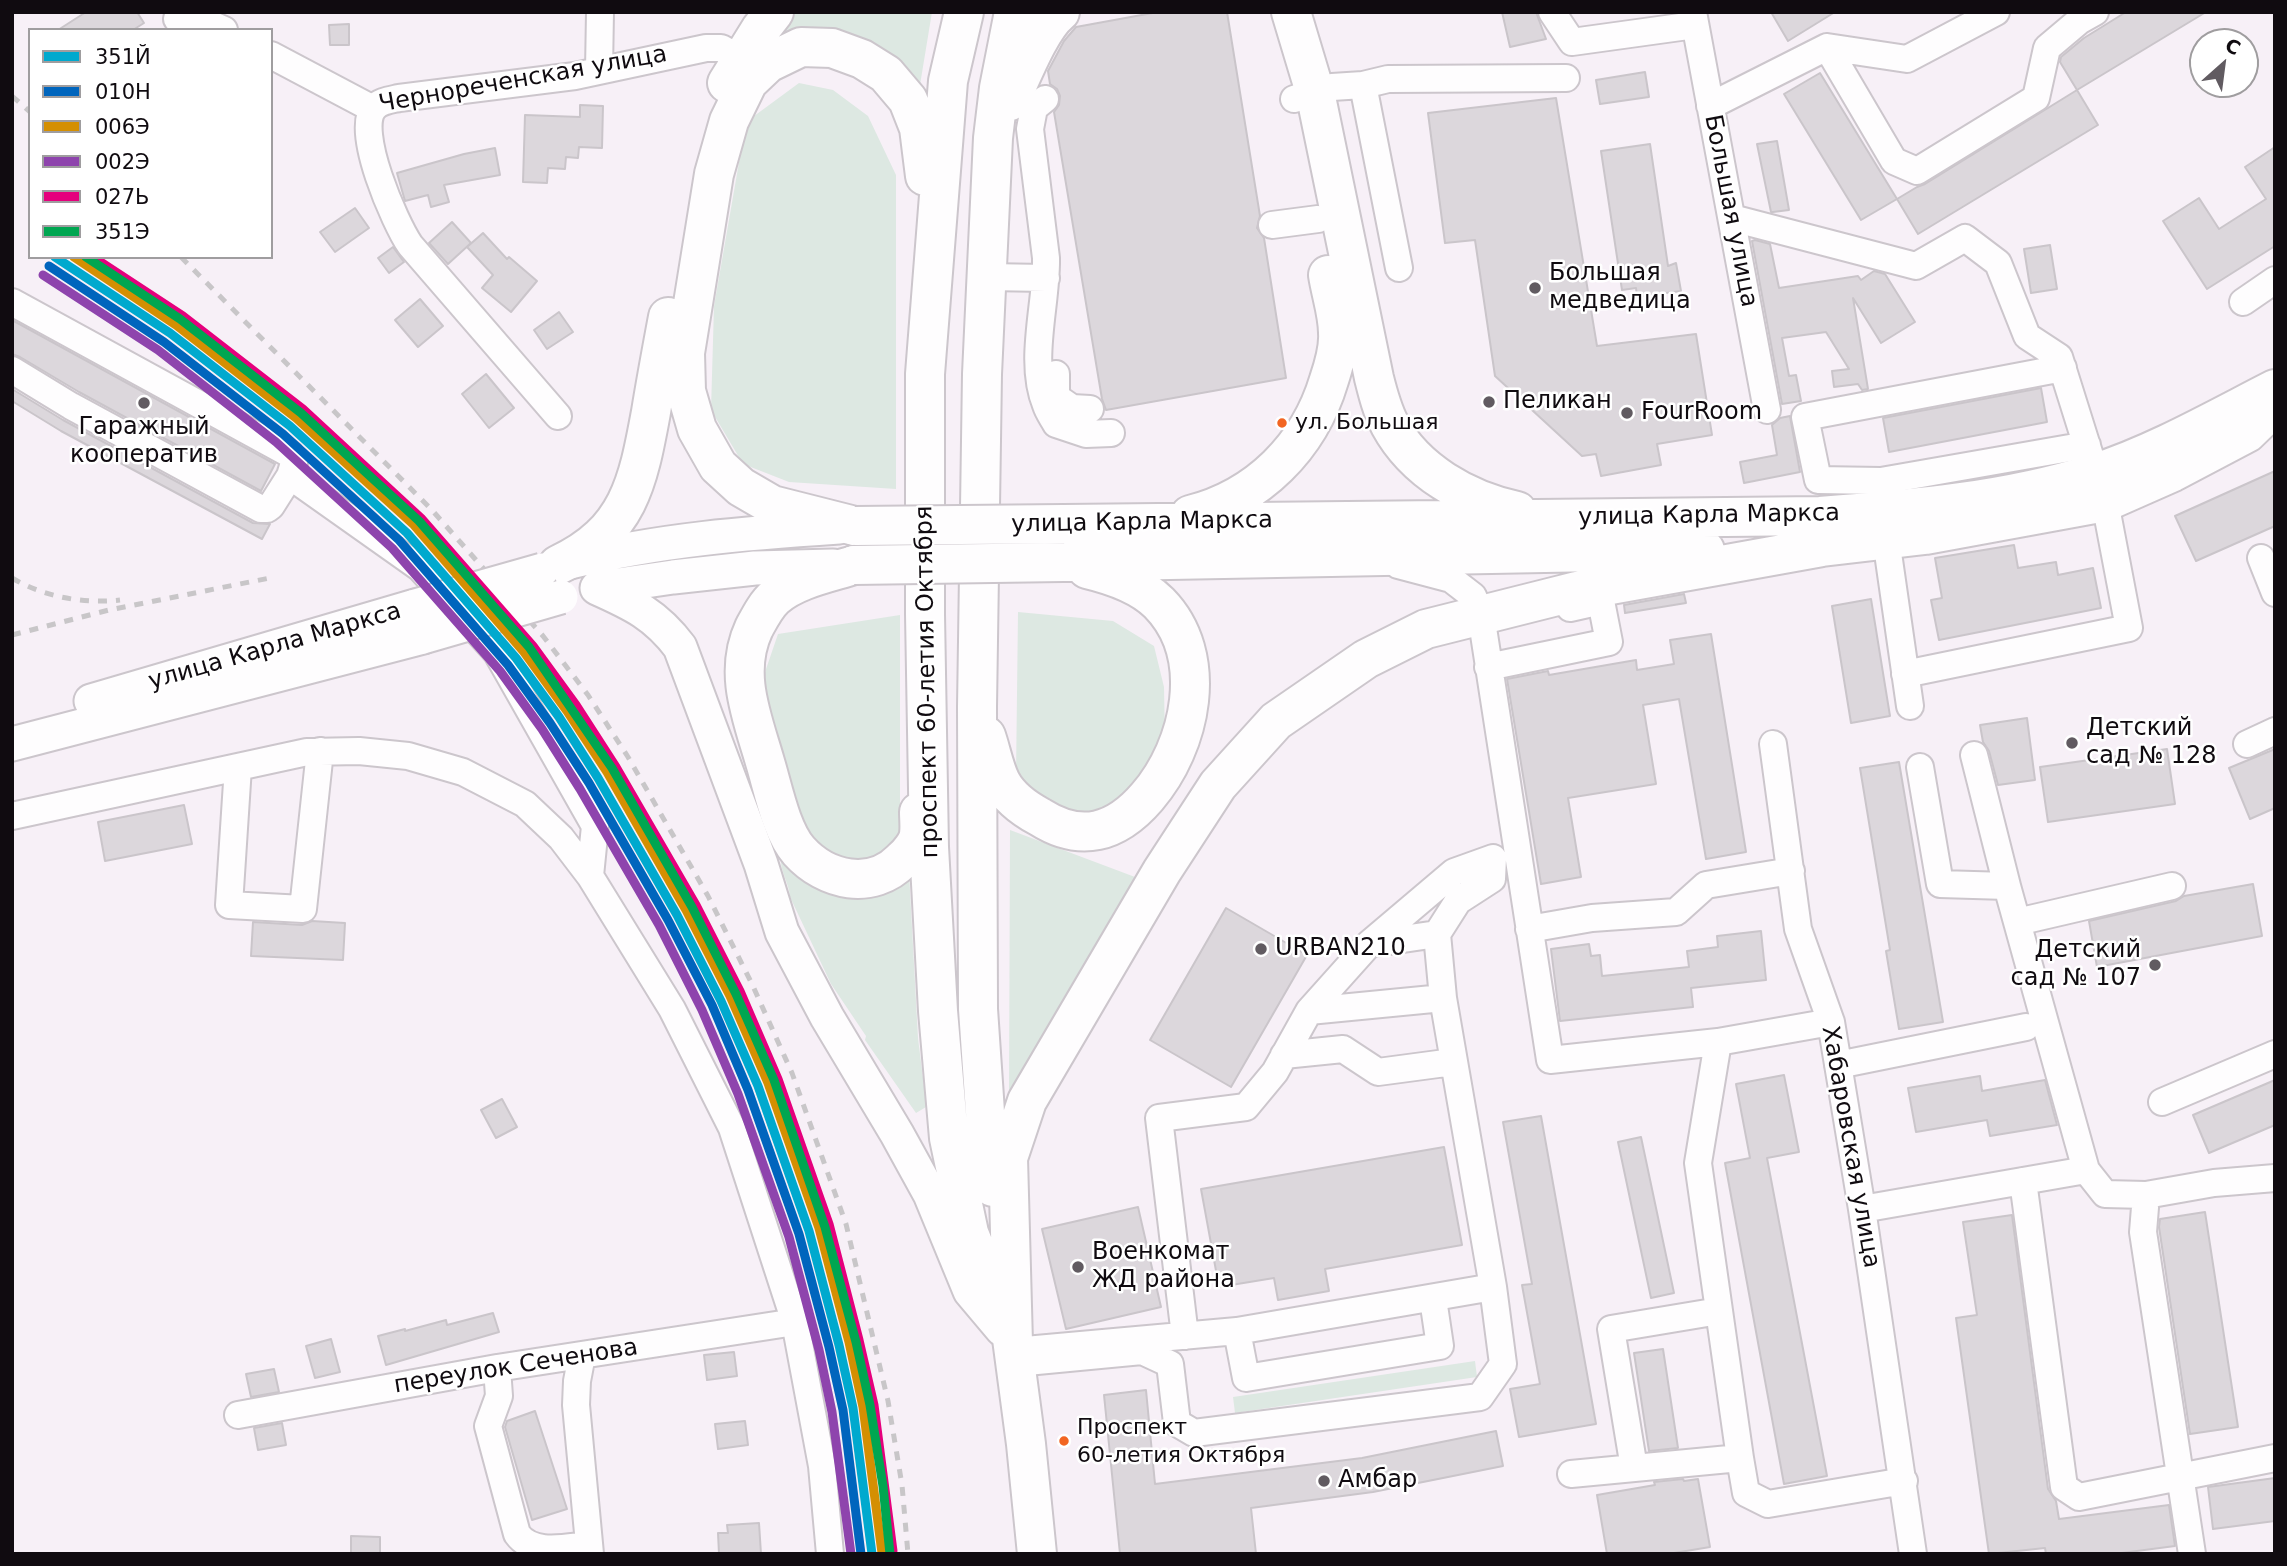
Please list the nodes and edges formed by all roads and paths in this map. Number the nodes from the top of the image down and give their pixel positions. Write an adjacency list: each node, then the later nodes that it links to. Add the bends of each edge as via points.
1 (600, 12): 17 (street)
2 (774, 12): 16 (highway)
3 (964, 12): 37 (highway, проспект 60-летия Октября, via 948,81)
4 (1014, 12): 24 (highway, проспект 60-летия Октября)
5 (1060, 12): 24 (highway, via 1042,34)
6 (1274, 12): 20 (highway)
7 (1291, 12): 20 (highway)
8 (1552, 12): 12 (street, via 1572,42)
9 (1996, 12): 14 (street, via 1907,60)
10 (2079, 15): 14 (street, via 2047,48 2036,99 1917,171 1894,161)
11 (177, 19): 13 (street)
12 (1694, 19): 22 (street, Большая улица)
13 (220, 28)
14 (1827, 47): 22 (street)
15 (273, 56): 23 (street, Чернореченская улица)
16 (741, 59): 17 (street, Чернореченская улица, via 721,48 706,48); 55 (highway, via 712,115 694,170 639,474 624,508 601,538)
17 (600, 70): 23 (street, Чернореченская улица, via 399,98)
18 (1566, 78): 19 (street, via 1388,79)
19 (1363, 85): 20 (street); 28 (street)
20 (1305, 95): 26 (highway); 46 (highway, via 1374,378 1393,430 1419,463 1455,488 1503,508)
21 (1045, 100): 30 (street, via 1034,108 1030,129)
22 (1710, 106): 25 (street, Большая улица)
23 (373, 109): 42 (street, via 367,131 399,229)
24 (993, 138): 29 (highway, проспект 60-летия Октября)
25 (1732, 218): 35 (street, via 1916,266 1965,238 1998,263 2027,337 2059,357); 41 (street, Большая улица)
26 (1318, 219): 27 (street); 47 (highway, via 1339,334 1326,389 1310,426 1287,458 1254,487 1207,511)
27 (1272, 225)
28 (1399, 268)
29 (987, 277): 30 (street); 64 (highway, проспект 60-летия Октября)
30 (1046, 278): 34 (street)
31 (2275, 280): 33 (street)
32 (12, 302): 45 (street, via 290,454 294,463)
33 (2243, 302)
34 (1040, 346): 40 (street, via 1055,356 1056,397 1072,408); 43 (street, via 1041,386 1056,424 1086,434)
35 (2063, 368): 44 (street); 44 (street, via 1805,417 1818,480)
36 (12, 370): 45 (street, via 261,509 271,506)
37 (925, 374): 48 (highway, via 930,218 919,128 908,100 886,74 832,48 801,47 768,62 748,82 729,121 714,174 685,353 686,391 697,429 718,466 741,487 772,505); 58 (highway, проспект 60-летия Октября)
38 (2275, 390): 44 (highway, улица Карла Маркса)
39 (2275, 406): 44 (highway, улица Карла Маркса, via 2247,433 2174,472)
40 (1090, 410)
41 (1767, 410)
42 (558, 416)
43 (1111, 433)
44 (2096, 473): 46 (highway, улица Карла Маркса, via 2012,494 1932,507 1820,516); 49 (highway, улица Карла Маркса, via 1946,531); 62 (street, via 2129,628)
45 (290, 476): 76 (street, via 421,568 497,653 596,827)
46 (1564, 519): 47 (highway, улица Карла Маркса)
47 (1153, 523): 48 (highway, улица Карла Маркса, bridge)
48 (855, 526): 55 (main road, улица Карла Маркса, via 652,545 603,554)
49 (1885, 539): 50 (highway, улица Карла Маркса); 62 (street)
50 (1822, 547): 51 (highway); 60 (highway, via 1577,592)
51 (1364, 556): 53 (highway); 60 (street, via 1451,579 1473,596)
52 (2261, 558): 57 (street)
53 (1063, 562): 54 (highway, bridge); 64 (highway, via 1120,578 1157,601 1176,625 1186,655 1187,722 1158,785 1134,812 1112,827 1087,833 1054,826 1023,808 1001,782)
54 (854, 565): 56 (main road, via 755,568); 58 (highway, via 776,596 749,639 743,665 745,693 783,822 797,850 819,869 840,878 878,877 909,853 919,836)
55 (554, 577): 56 (main road); 59 (main road, bridge)
56 (597, 588): 104 (main road, via 633,604 667,629 680,648 782,932 930,1194 970,1290)
57 (2275, 593)
58 (925, 614): 104 (highway, проспект 60-летия Октября, via 929,847 949,1138 969,1233)
59 (419, 621): 65 (main road, улица Карла Маркса); 67 (main road, улица Карла Маркса)
60 (1481, 621): 61 (street); 61 (street, via 1601,601 1609,642); 104 (highway, via 1426,629 1366,659 1276,721 1218,785 1162,870 1027,1101 1008,1158)
61 (1488, 667): 80 (street)
62 (1905, 674): 63 (street)
63 (1910, 706)
64 (977, 707): 104 (highway, проспект 60-летия Октября, via 978,1009 986,1127)
65 (12, 724)
66 (2275, 731): 69 (street)
67 (12, 744)
68 (1773, 744): 75 (street, Хабаровская улица)
69 (2247, 744)
70 (320, 751): 72 (street); 72 (street, via 303,909 229,905); 76 (street, via 408,756 463,772 525,804 561,838)
71 (1973, 755): 77 (street)
72 (238, 766): 74 (street)
73 (1920, 767): 77 (street, via 1940,884)
74 (12, 816)
75 (1791, 871): 80 (street, via 1706,885 1676,912 1592,918); 85 (street, Хабаровская улица, via 1798,929)
76 (590, 876): 101 (street, via 672,1009 732,1128)
77 (2007, 886): 79 (street)
78 (2172, 886): 79 (street)
79 (2017, 922): 93 (street)
80 (1529, 929): 87 (street, via 1550,1060)
81 (1437, 934): 82 (street); 82 (street, via 1458,901 1492,879 1493,858 1454,872); 83 (street)
82 (1368, 944): 84 (street)
83 (1443, 998): 84 (street); 90 (street)
84 (1309, 1011): 89 (street)
85 (1831, 1022): 87 (street); 91 (street, Хабаровская улица)
86 (2026, 1027): 91 (street)
87 (1718, 1042): 100 (street, via 1698,1163)
88 (2275, 1054): 92 (street)
89 (1284, 1055): 90 (street, via 1343,1049 1378,1072); 103 (street, via 1246,1107 1159,1118)
90 (1453, 1062): 98 (street)
91 (1838, 1065): 97 (street, Хабаровская улица)
92 (2162, 1102)
93 (2086, 1170): 95 (street); 96 (street, via 2105,1194)
94 (2275, 1178): 96 (street)
95 (2023, 1181): 97 (street); 112 (street, via 2064,1487 2079,1497)
96 (2146, 1195): 112 (street, via 2143,1232)
97 (1862, 1209): 113 (street, Хабаровская улица)
98 (1493, 1287): 99 (street); 104 (street, via 1503,1364 1480,1396 1194,1433 1177,1423 1170,1364 1142,1350)
99 (1433, 1299): 102 (street); 102 (street, via 1440,1346 1246,1378)
100 (1719, 1311): 108 (street); 110 (street, via 1611,1329)
101 (795, 1322): 105 (street, переулок Сеченова); 115 (street, via 822,1466)
102 (1237, 1331): 103 (street)
103 (1185, 1336): 104 (street)
104 (1014, 1352): 116 (highway, проспект 60-летия Октября)
105 (582, 1355): 106 (street, переулок Сеченова); 114 (street, via 576,1405)
106 (497, 1368): 107 (street, переулок Сеченова); 114 (street, via 499,1396 488,1426 517,1534 535,1547)
107 (238, 1415)
108 (1740, 1458): 110 (street); 113 (street, via 1746,1493 1768,1504)
109 (2275, 1458): 112 (street)
110 (1634, 1468): 111 (street)
111 (1571, 1474)
112 (2179, 1478): 118 (street)
113 (1904, 1481): 117 (street, Хабаровская улица)
114 (590, 1549)
115 (830, 1554)
116 (1037, 1554)
117 (1913, 1554)
118 (2192, 1554)

